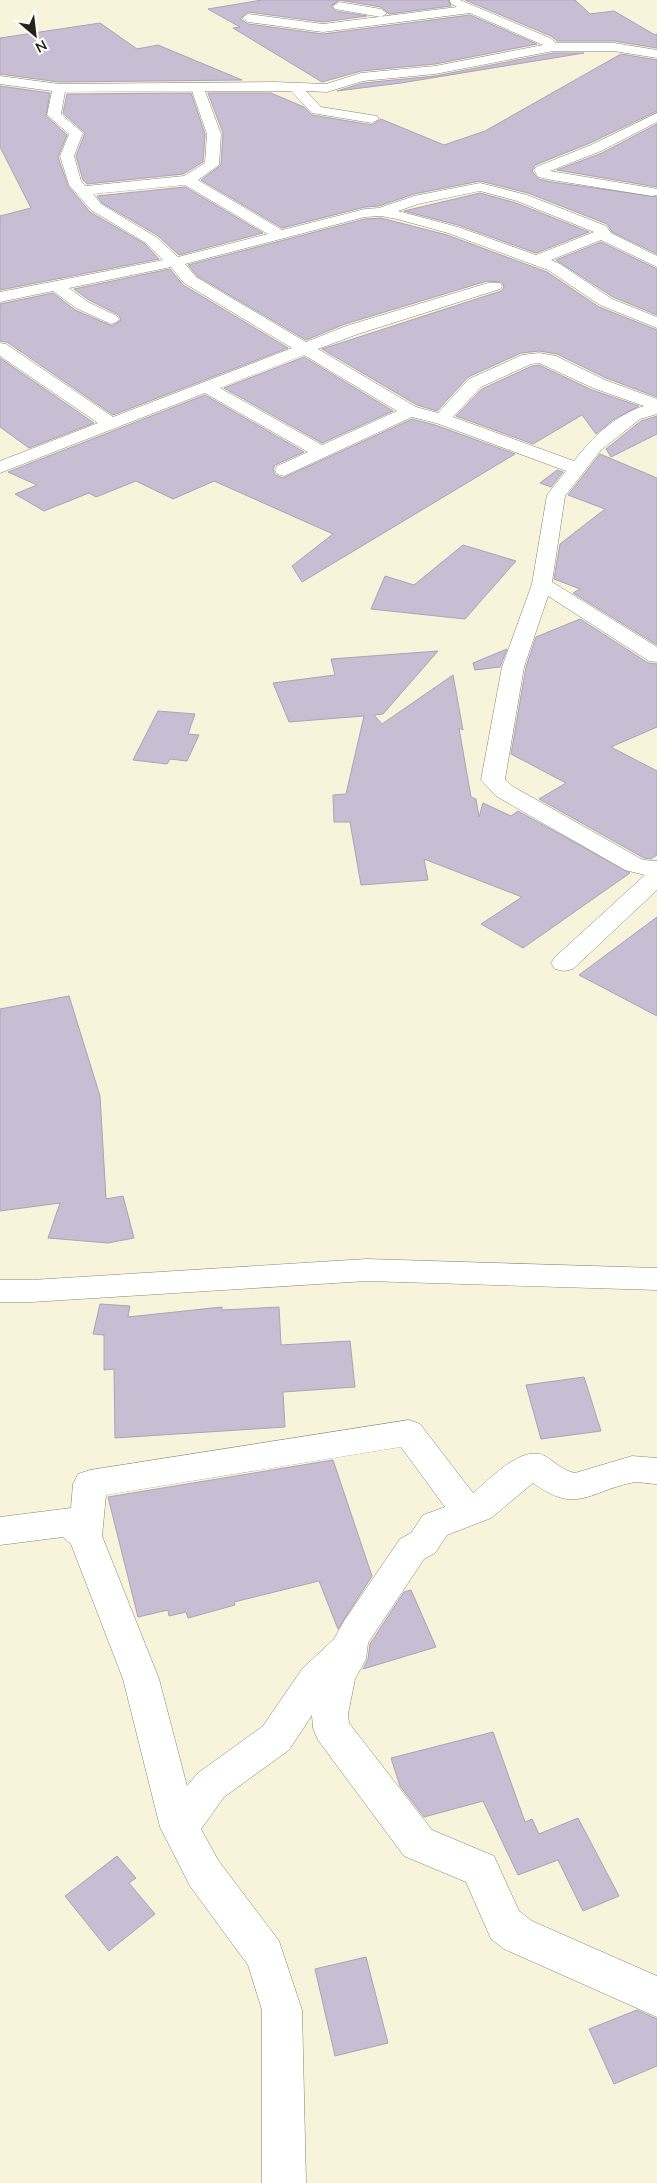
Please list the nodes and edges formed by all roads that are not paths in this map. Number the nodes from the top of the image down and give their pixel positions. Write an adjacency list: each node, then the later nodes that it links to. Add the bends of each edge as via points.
1 (448, 0): 3 (street)
2 (339, 6): 5 (street)
3 (470, 9): 5 (street); 8 (street, via 546,41)
4 (248, 18): 6 (street, via 323,28)
5 (400, 18): 6 (street)
6 (385, 20): 7 (street)
7 (327, 34)
8 (553, 47): 9 (street, via 614,47); 11 (street, via 435,70 361,77 327,88)
9 (657, 54)
10 (0, 80): 12 (street)
11 (295, 87): 13 (street); 15 (street, via 317,110)
12 (59, 88): 13 (street); 17 (street, via 54,115 76,133 67,156 74,182)
13 (198, 88): 16 (street, via 214,134 212,165)
14 (657, 117): 18 (street, via 596,148 541,170 543,174 552,176)
15 (372, 119)
16 (188, 180): 17 (street); 20 (street)
17 (82, 191): 23 (street, via 96,207 151,240)
18 (652, 192)
19 (381, 212): 20 (street); 21 (street, via 414,200 480,187 522,198 601,229 604,232); 22 (street, via 453,230)
20 (279, 234): 23 (street)
21 (601, 234): 22 (street); 24 (street)
22 (536, 260): 29 (street, via 554,267 606,302)
23 (175, 262): 25 (street); 31 (street, via 190,280)
24 (657, 262)
25 (56, 286): 27 (street); 28 (street, via 82,305)
26 (494, 286): 31 (street)
27 (0, 297)
28 (110, 319)
29 (657, 323)
30 (0, 348): 36 (street)
31 (303, 348): 32 (street); 34 (street)
32 (204, 386): 36 (street); 38 (street)
33 (657, 406): 35 (street, via 539,358 528,359 476,383); 41 (street, via 634,415 595,446)
34 (410, 411): 35 (street); 38 (street)
35 (442, 419): 41 (street)
36 (110, 423): 39 (street)
37 (0, 444): 39 (street)
38 (321, 452): 42 (street)
39 (21, 458): 40 (street)
40 (0, 467)
41 (576, 468): 43 (street, via 556,495)
42 (284, 470)
43 (542, 584): 44 (street); 45 (street, via 513,667 493,780 504,791 634,865)
44 (657, 656)
45 (657, 868)
46 (657, 877): 47 (street)
47 (564, 963)
48 (657, 1279): 49 (street, via 367,1270)
49 (0, 1291)
50 (657, 1471): 51 (street, via 632,1470 575,1487 559,1484 535,1466 527,1467)
51 (473, 1510): 53 (street, via 409,1433 90,1484); 54 (street, via 435,1525 423,1544 412,1549)
52 (0, 1532): 53 (street, via 70,1522)
53 (85, 1536): 55 (street, via 141,1679)
54 (349, 1646): 55 (street, via 315,1680 276,1738 211,1785); 56 (street, via 348,1659 338,1675 330,1714 331,1728 418,1843 480,1869 506,1925 518,1935)
55 (179, 1827): 57 (street, via 204,1873 265,1955 282,2010)
56 (657, 1997)
57 (284, 2183)

